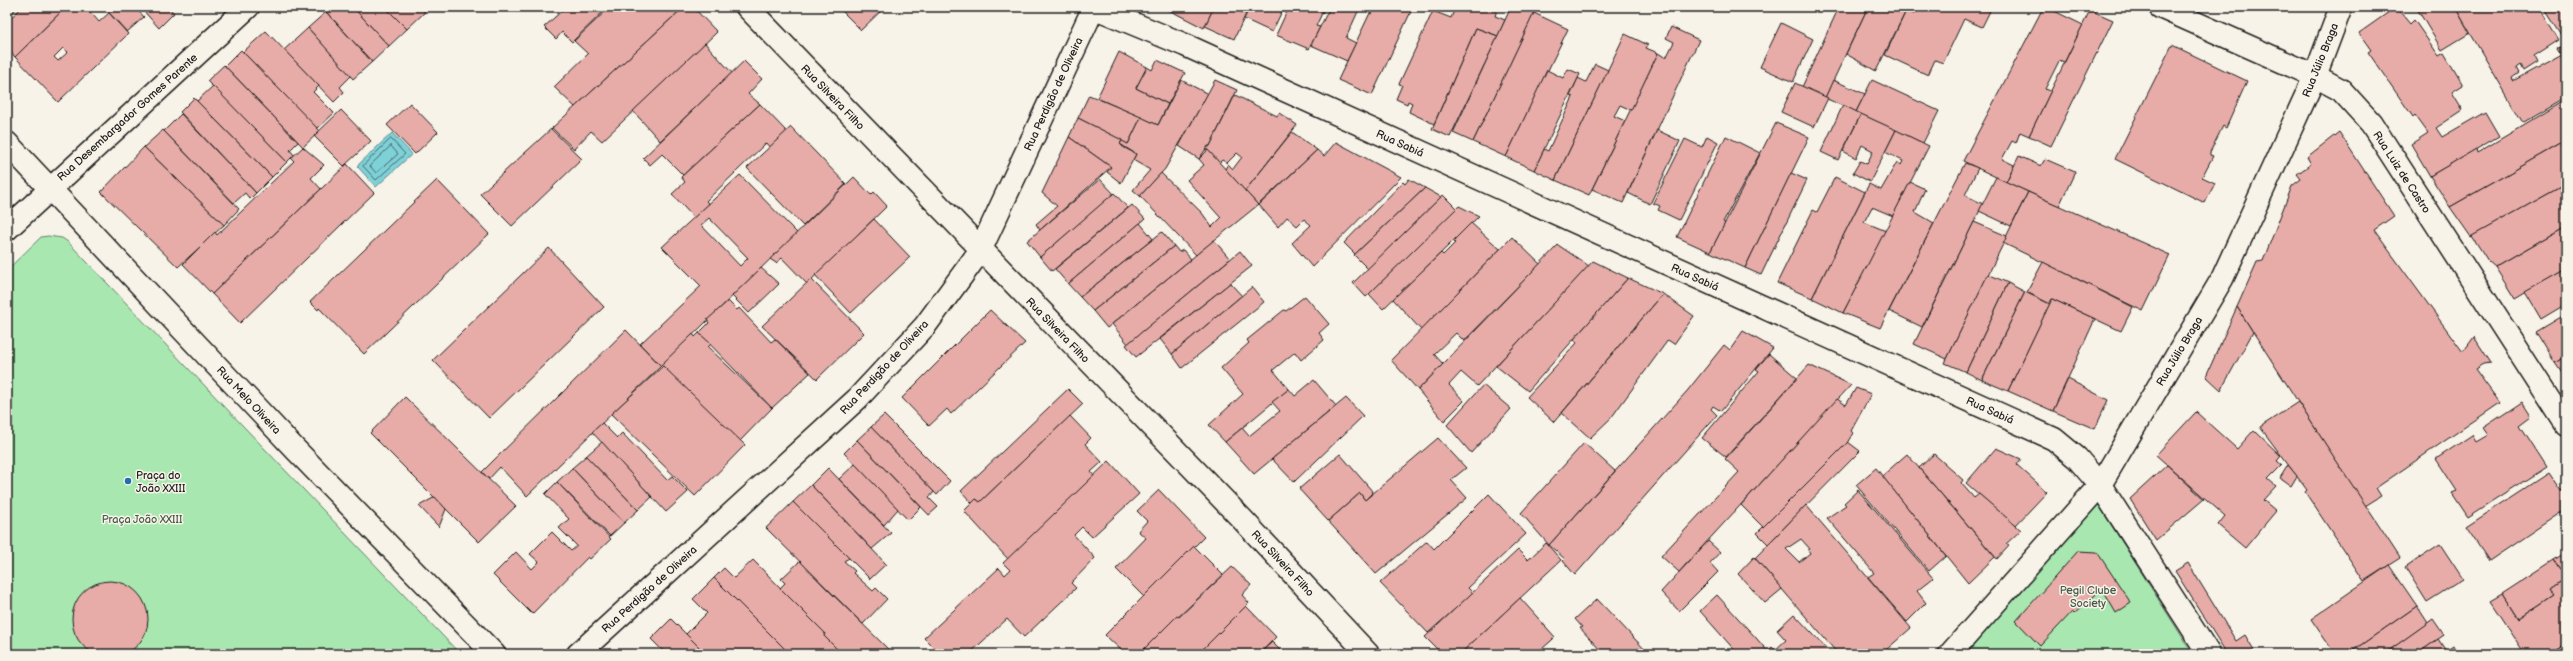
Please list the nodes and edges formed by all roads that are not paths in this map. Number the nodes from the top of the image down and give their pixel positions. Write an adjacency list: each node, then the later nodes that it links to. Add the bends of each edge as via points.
1 (248, 7): 8 (street, Rua Desembargador Gomes Parente)
2 (747, 7): 10 (street, Rua Silveira Filho)
3 (1094, 7): 10 (street, Rua Perdigão de Oliveira); 12 (street, Rua Sabiá, via 1207,55 2054,439 2077,458)
4 (2160, 7): 6 (street, Rua Luiz de Castro)
5 (2341, 7): 6 (street, Rua Júlio Braga)
6 (2315, 76): 11 (street, Rua Luiz de Castro, via 2341,90 2371,123); 12 (street, Rua Júlio Braga, via 2222,279)
7 (7, 143): 8 (street, Rua Melo Oliveira)
8 (49, 188): 9 (street, Rua Desembargador Gomes Parente); 13 (street, Rua Melo Oliveira)
9 (7, 229)
10 (980, 251): 14 (street, Rua Perdigão de Oliveira, via 925,326 857,399); 15 (street, Rua Silveira Filho, via 1242,519)
11 (2566, 425)
12 (2100, 485): 16 (street, Rua Júlio Braga); 17 (street, Rua Sabiá)
13 (494, 654)
14 (578, 654)
15 (1368, 654)
16 (1950, 654)
17 (2209, 654)

